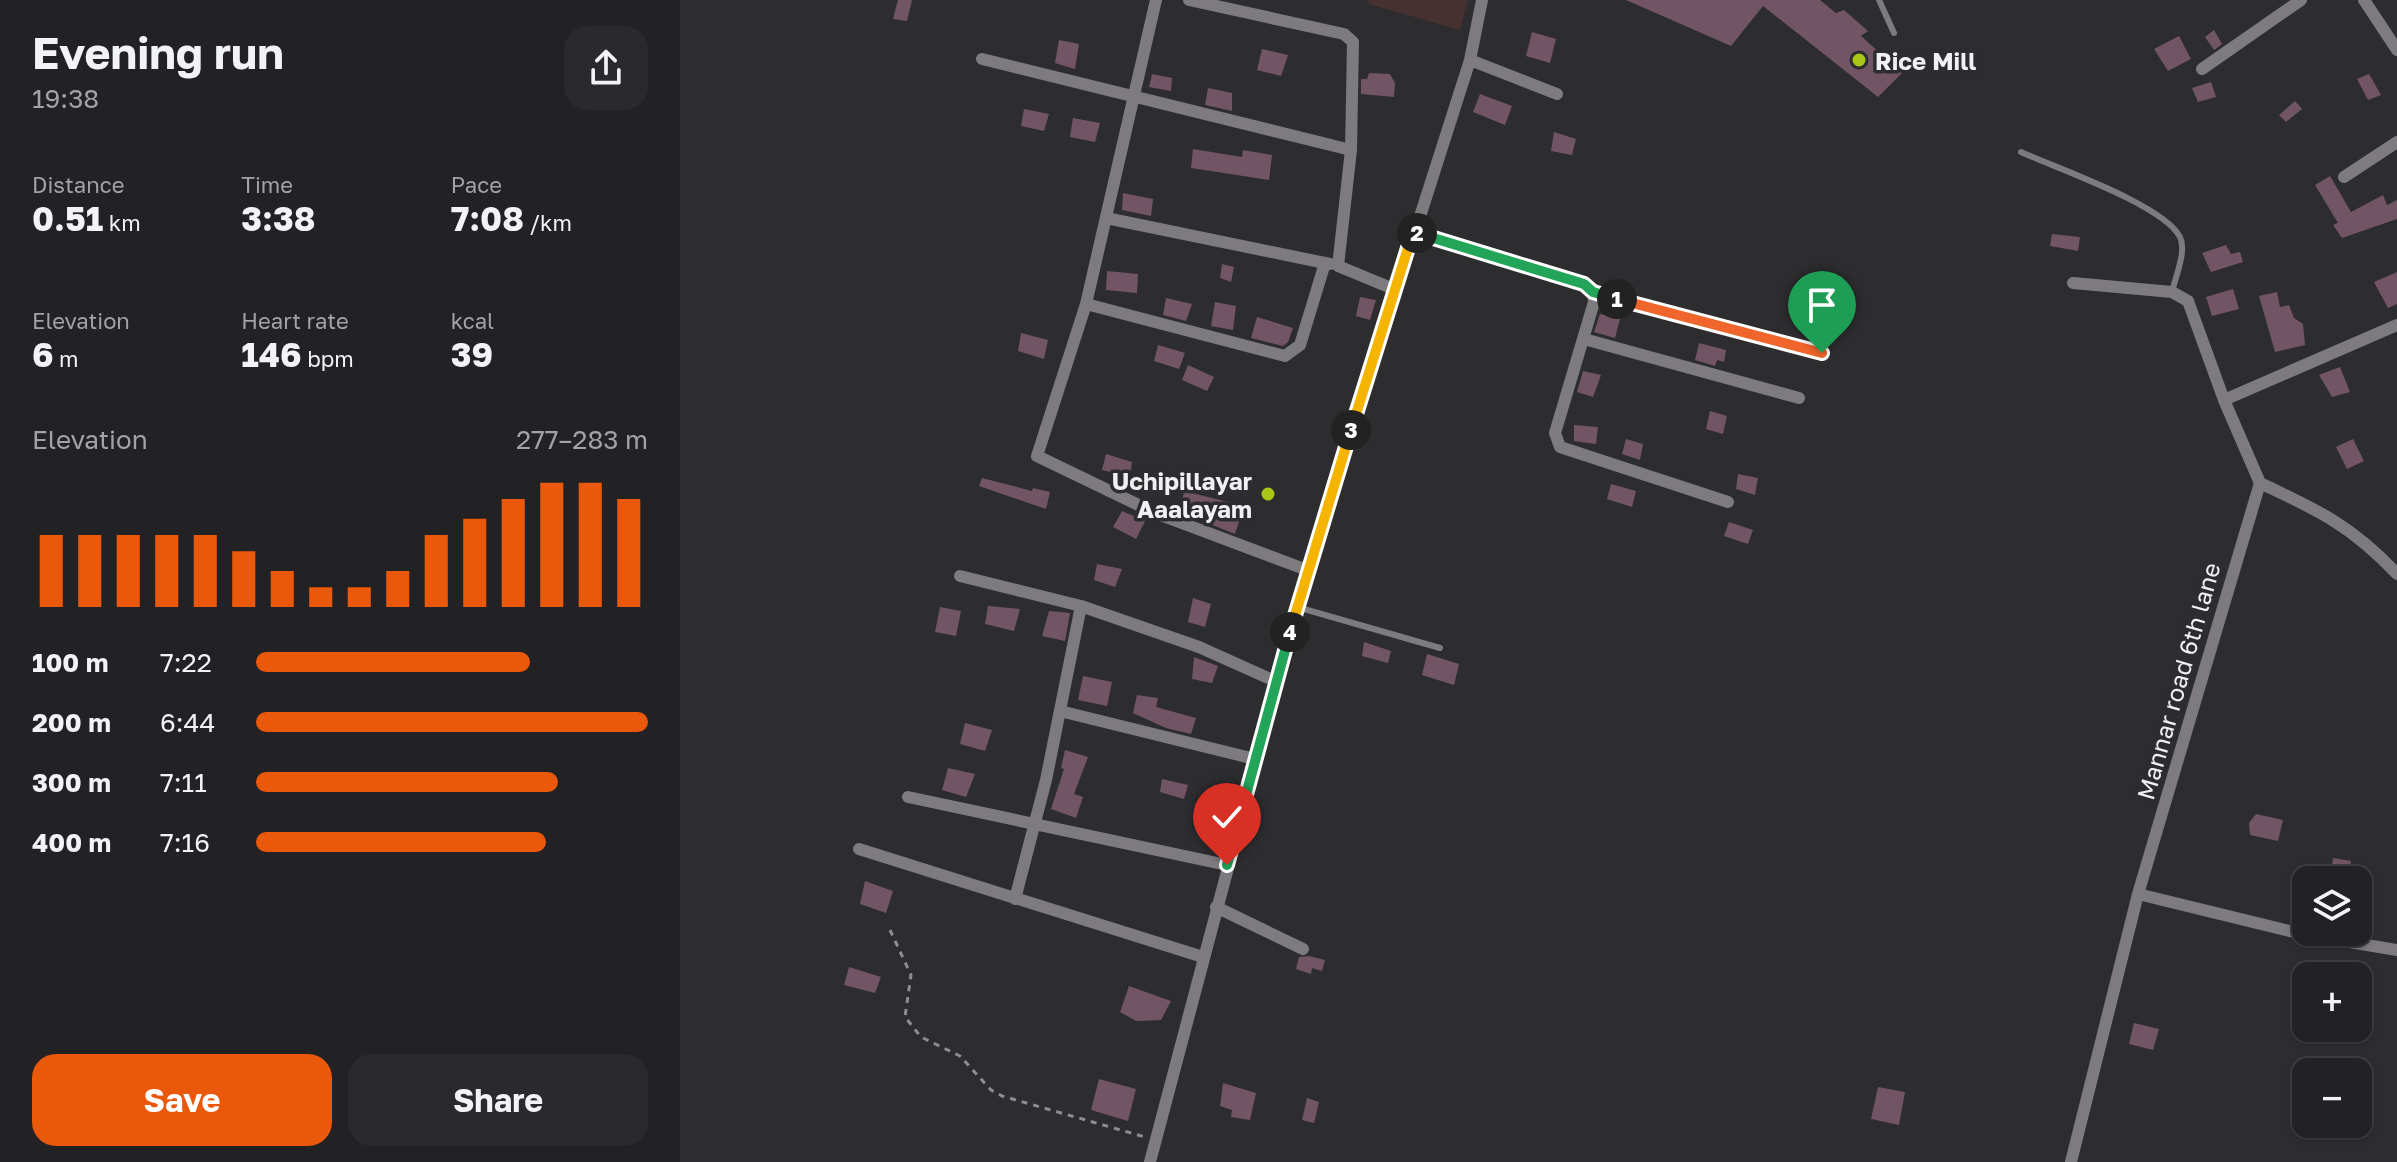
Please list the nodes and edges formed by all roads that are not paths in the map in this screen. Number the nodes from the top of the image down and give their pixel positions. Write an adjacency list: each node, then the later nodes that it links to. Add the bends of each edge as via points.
1 (1156, 0): 13 (street)
2 (1189, 0): 15 (street, via 1344,34 1353,42)
3 (1482, 0): 10 (street)
4 (1879, 0): 7 (lane)
5 (2301, 0): 11 (street)
6 (2364, 0): 8 (street)
7 (1894, 33)
8 (2397, 50)
9 (982, 59): 13 (street)
10 (1470, 60): 12 (street); 19 (street)
11 (2202, 69)
12 (1557, 94)
13 (1132, 98): 15 (street); 18 (street)
14 (2397, 142): 17 (street)
15 (1351, 150): 20 (street)
16 (2021, 152): 24 (lane, via 2156,211 2180,237)
17 (2344, 177)
18 (1106, 218): 20 (street); 25 (street)
19 (1413, 232): 22 (street); 23 (street, via 1584,284)
20 (1331, 264): 22 (street); 25 (street, via 1300,345 1285,356)
21 (2073, 283): 24 (street)
22 (1396, 290): 33 (street)
23 (1593, 292): 27 (street); 28 (street)
24 (2172, 292): 30 (street, via 2188,301)
25 (1086, 304): 33 (street, via 1037,456 1155,513)
26 (2397, 325): 30 (street)
27 (1584, 339): 29 (street); 32 (street, via 1555,433 1560,447)
28 (1822, 353)
29 (1799, 398)
30 (2224, 400): 31 (street)
31 (2260, 483): 34 (street, via 2329,514 2366,541); 46 (street, Mannar road 6th lane)
32 (1728, 502)
33 (1307, 570): 37 (street)
34 (2397, 574)
35 (960, 576): 36 (street)
36 (1081, 606): 39 (street, via 1199,647); 40 (street)
37 (1297, 607): 38 (lane); 39 (street)
38 (1440, 648)
39 (1277, 682): 41 (street)
40 (1060, 711): 41 (street); 43 (street)
41 (1255, 759): 45 (street)
42 (908, 797): 43 (street)
43 (1035, 824): 45 (street); 47 (street)
44 (859, 849): 47 (street)
45 (1227, 865): 48 (street)
46 (2138, 894): 50 (street, via 2302,934); 53 (street, Mannar road 6th lane)
47 (1015, 899): 51 (street)
48 (1216, 907): 49 (street); 51 (street)
49 (1303, 949)
50 (2397, 950)
51 (1203, 957): 52 (street)
52 (1150, 1162)
53 (2071, 1162)

